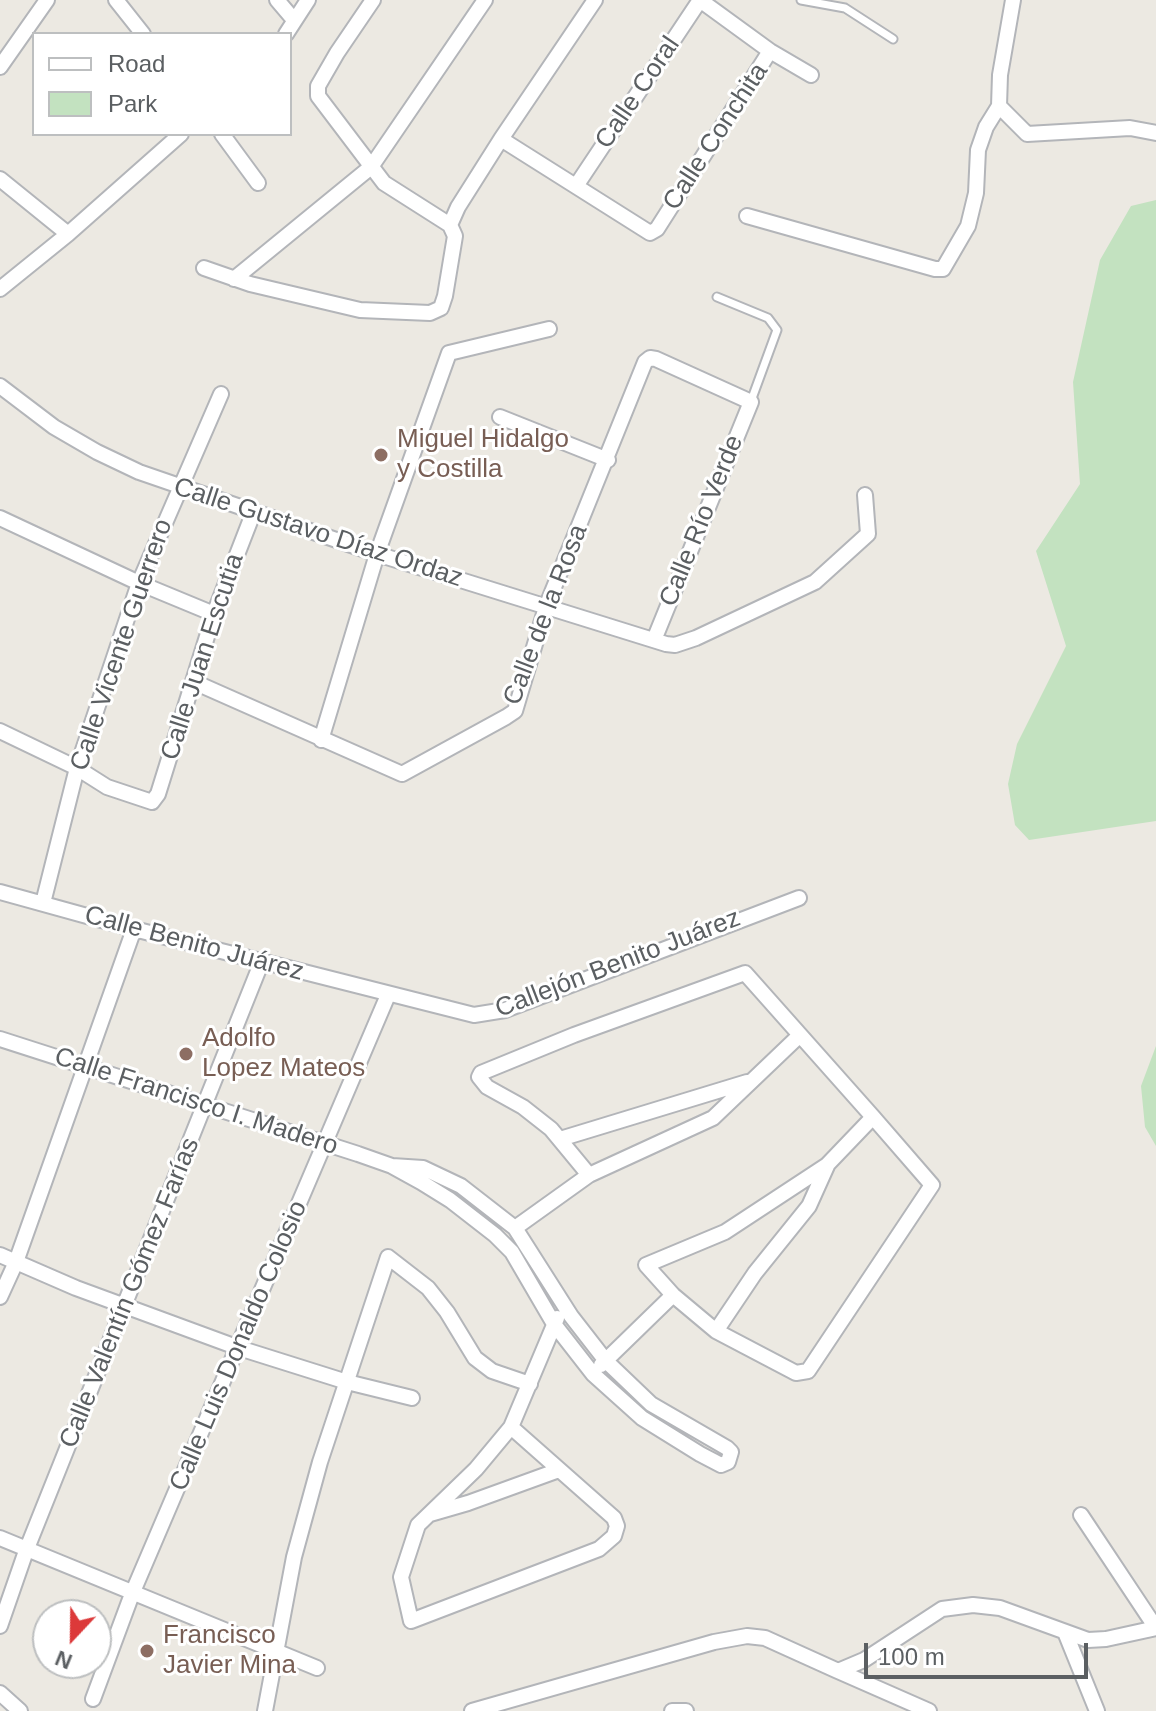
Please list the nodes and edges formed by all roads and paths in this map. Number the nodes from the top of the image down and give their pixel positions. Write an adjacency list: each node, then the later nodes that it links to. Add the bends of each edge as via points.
1 (47, 0): 16 (street)
2 (116, 0): 12 (street)
3 (277, 0): 11 (street)
4 (308, 0): 11 (street)
5 (373, 0): 23 (street, via 317,92)
6 (485, 0): 23 (street)
7 (700, 0): 15 (street); 26 (street, Calle Coral)
8 (801, 0): 14 (lane, via 845,8)
9 (1013, 0): 18 (street)
10 (593, 1): 22 (street)
11 (294, 20): 13 (street)
12 (141, 32)
13 (287, 32)
14 (893, 39)
15 (770, 51): 17 (street); 26 (street, Calle Conchita, via 657,229 650,233)
16 (0, 67)
17 (811, 75)
18 (999, 106): 19 (street, via 1027,134 1130,128); 27 (street, via 978,150 968,226 943,269)
19 (1156, 133)
20 (179, 136): 29 (street)
21 (223, 136): 25 (street)
22 (501, 139): 26 (street, Calle Conchita); 28 (street)
23 (371, 167): 28 (street, via 384,183); 31 (street)
24 (0, 179): 29 (street)
25 (258, 183)
26 (576, 186)
27 (747, 216)
28 (450, 225): 31 (street, via 455,236 445,296 441,308 430,313 360,310)
29 (68, 234): 32 (street)
30 (204, 268): 31 (street)
31 (234, 279)
32 (0, 289)
33 (717, 297): 37 (lane, via 768,318 777,330)
34 (549, 329): 44 (street, via 449,353)
35 (0, 386): 40 (street, Calle Gustavo Díaz Ordaz, via 97,452)
36 (221, 394): 40 (street, Calle Vicente Guerrero)
37 (751, 402): 39 (street, Calle de la Rosa, via 650,358); 48 (street, Calle Río Verde)
38 (500, 417): 39 (street)
39 (608, 460): 46 (street, Calle de la Rosa)
40 (179, 487): 42 (street, Calle Gustavo Díaz Ordaz); 45 (street, Calle Vicente Guerrero)
41 (865, 495): 48 (street, Calle Gustavo Díaz Ordaz, via 868,534 815,582 696,638 675,645)
42 (254, 511): 44 (street, Calle Gustavo Díaz Ordaz); 47 (street, Calle Juan Escutia)
43 (0, 518): 45 (street)
44 (377, 554): 46 (street, Calle Gustavo Díaz Ordaz); 51 (street)
45 (139, 583): 47 (street); 52 (street, Calle Vicente Guerrero)
46 (546, 607): 48 (street, Calle Gustavo Díaz Ordaz); 51 (street, Calle de la Rosa, via 515,711 402,774)
47 (214, 614): 49 (street, Calle Juan Escutia)
48 (654, 640)
49 (194, 682): 51 (street); 52 (street, Calle Juan Escutia, via 152,802 107,787)
50 (0, 731): 52 (street)
51 (321, 740)
52 (77, 768): 55 (street, Calle Vicente Guerrero)
53 (0, 892): 55 (street, Calle Benito Juárez)
54 (799, 898): 58 (street, Callejón Benito Juárez, via 505,1010 460,1013)
55 (43, 903): 56 (street, Calle Benito Juárez)
56 (134, 929): 57 (street, Calle Benito Juárez); 61 (street)
57 (262, 961): 58 (street, Calle Benito Juárez); 63 (street, Calle Valentín Gómez Farías)
58 (388, 995): 66 (street, Calle Luis Donaldo Colosio)
59 (800, 1035): 62 (street); 64 (street); 65 (street, via 745,973 481,1073 487,1087 523,1107)
60 (0, 1039): 61 (street, Calle Francisco I. Madero)
61 (84, 1067): 63 (street, Calle Francisco I. Madero); 72 (street)
62 (748, 1082): 65 (street); 69 (street, via 713,1118)
63 (206, 1104): 66 (street, Calle Francisco I. Madero); 75 (street, Calle Valentín Gómez Farías)
64 (873, 1117): 67 (street); 78 (street, via 932,1185 808,1371 796,1373)
65 (560, 1139): 69 (street)
66 (325, 1143): 68 (street, Calle Francisco I. Madero); 79 (street, Calle Luis Donaldo Colosio)
67 (827, 1165): 73 (street, via 725,1232 646,1265); 78 (street, via 809,1206)
68 (392, 1166): 70 (street, Calle Francisco I. Madero, via 423,1168 461,1186); 77 (street, Calle Francisco I. Madero, via 450,1200 495,1235 512,1252)
69 (589, 1175): 70 (street)
70 (515, 1228): 76 (street, Calle Francisco I. Madero)
71 (0, 1255): 72 (street)
72 (16, 1262): 74 (street); 75 (street)
73 (673, 1295): 78 (street); 80 (street)
74 (0, 1297)
75 (124, 1304): 79 (street); 90 (street, Calle Valentín Gómez Farías)
76 (564, 1304): 77 (street); 80 (street, Calle Francisco I. Madero)
77 (554, 1324): 81 (street, Calle Francisco I. Madero); 83 (street)
78 (716, 1331)
79 (239, 1348): 82 (street); 91 (street, Calle Luis Donaldo Colosio)
80 (606, 1361): 81 (street); 81 (street, Calle Francisco I. Madero, via 651,1404 727,1448 728,1462 721,1465 642,1418)
81 (593, 1374)
82 (347, 1382): 83 (street, via 388,1257 428,1288 475,1358 492,1371); 84 (street); 95 (street, via 294,1557)
83 (530, 1384): 85 (street)
84 (412, 1398)
85 (511, 1427): 86 (street); 87 (street, via 476,1469)
86 (559, 1470): 87 (street); 87 (street, via 614,1518 614,1536 599,1549 411,1621 401,1577)
87 (426, 1515)
88 (1081, 1515): 93 (street)
89 (0, 1538): 90 (street)
90 (26, 1551): 91 (street); 92 (street, Calle Valentín Gómez Farías)
91 (132, 1594): 95 (street); 99 (street, Calle Luis Donaldo Colosio)
92 (0, 1626)
93 (1156, 1628): 94 (street, via 1088,1640)
94 (1065, 1632): 97 (street, via 1000,1608 942,1609); 107 (street)
95 (276, 1653): 96 (street); 102 (street)
96 (317, 1668)
97 (838, 1671): 100 (street, via 765,1638 747,1636); 106 (street)
98 (0, 1693): 101 (street)
99 (93, 1699)
100 (487, 1709): 103 (street)
101 (20, 1711)
102 (265, 1711)
103 (472, 1711)
104 (672, 1711): 105 (street)
105 (686, 1711)
106 (929, 1711)
107 (1097, 1711)

